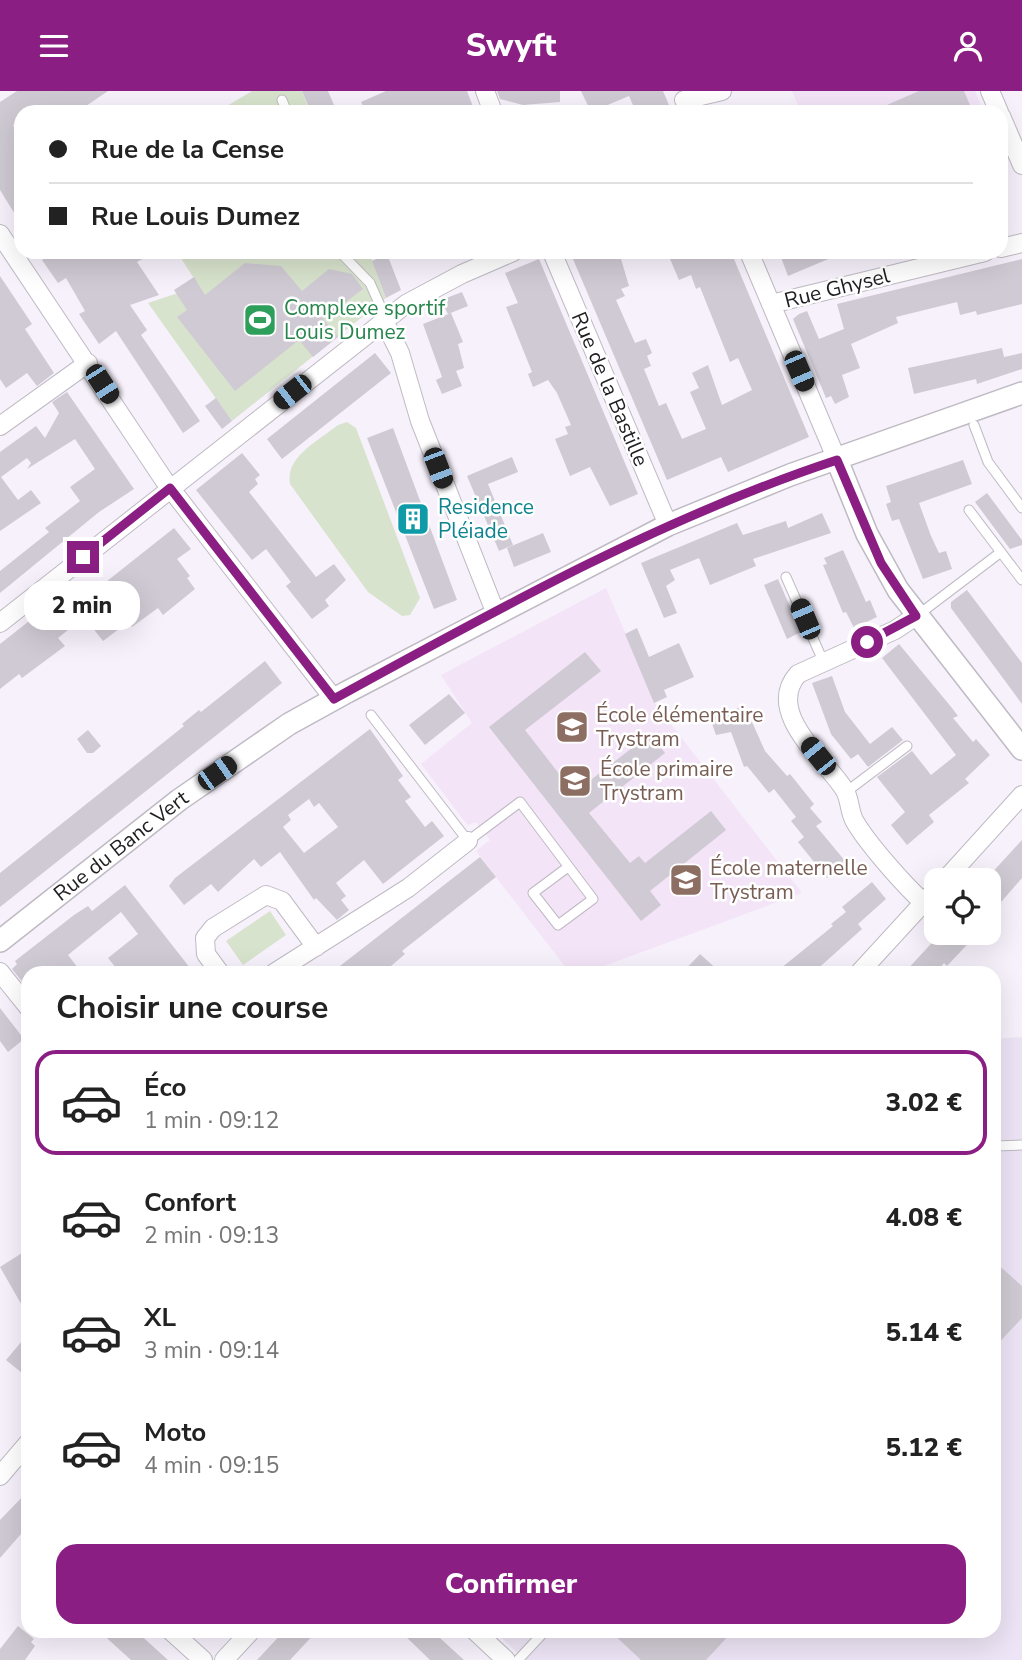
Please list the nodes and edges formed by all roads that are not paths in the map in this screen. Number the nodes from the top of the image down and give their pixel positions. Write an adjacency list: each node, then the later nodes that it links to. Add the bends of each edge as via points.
1 (722, 91): 3 (street)
2 (282, 100): 4 (lane)
3 (685, 101)
4 (284, 105)
5 (1008, 133): 6 (street)
6 (1022, 165)
7 (0, 234): 8 (street)
8 (14, 247)
9 (24, 259): 17 (street)
10 (347, 259): 16 (lane, via 370,283)
11 (497, 259): 16 (street, via 442,284)
12 (555, 259): 26 (street, Rue de la Bastille)
13 (752, 259): 15 (street)
14 (956, 259): 15 (street, Rue Ghysel)
15 (771, 304): 22 (street)
16 (385, 320): 23 (street); 30 (street)
17 (89, 363): 21 (street); 23 (street)
18 (1022, 393): 22 (street, Rue du Banc Vert)
19 (1022, 407): 20 (street, Rue du Banc Vert)
20 (974, 425): 22 (street, Rue du Banc Vert); 24 (lane, via 988,462)
21 (0, 426)
22 (839, 466): 26 (street, Rue du Banc Vert, via 790,475); 31 (street, via 881,563)
23 (170, 488): 32 (street); 34 (street)
24 (1022, 508)
25 (969, 510): 27 (lane)
26 (668, 525): 30 (street, Rue du Banc Vert)
27 (1001, 552): 29 (lane); 31 (lane)
28 (786, 577): 33 (lane)
29 (1022, 580)
30 (496, 614): 34 (street, Rue du Banc Vert)
31 (916, 616): 33 (street); 37 (street)
32 (0, 623)
33 (823, 661): 38 (street, via 799,674 790,685 788,698 800,733)
34 (334, 699): 44 (street, Rue du Banc Vert, via 289,724 179,800)
35 (371, 715): 40 (lane)
36 (907, 746): 38 (lane)
37 (1022, 749)
38 (846, 792): 43 (street, via 858,825)
39 (1022, 795): 42 (street)
40 (468, 841): 41 (lane, via 520,802); 45 (street, via 408,888)
41 (568, 867): 41 (lane, via 593,899 558,925 533,893)
42 (956, 868)
43 (924, 903): 48 (street)
44 (0, 940)
45 (316, 947): 46 (street, via 282,901 266,895 213,928 205,938 206,954); 47 (street)
46 (215, 966)
47 (285, 966)
48 (866, 966)
49 (0, 972): 50 (street)
50 (21, 998)
51 (1022, 1145): 52 (lane)
52 (1001, 1146)
53 (21, 1451): 54 (street)
54 (0, 1476)
55 (179, 1638): 60 (street)
56 (245, 1638): 59 (street)
57 (482, 1638): 61 (street)
58 (538, 1638): 62 (lane)
59 (226, 1659)
60 (203, 1660)
61 (506, 1660)
62 (518, 1660)

